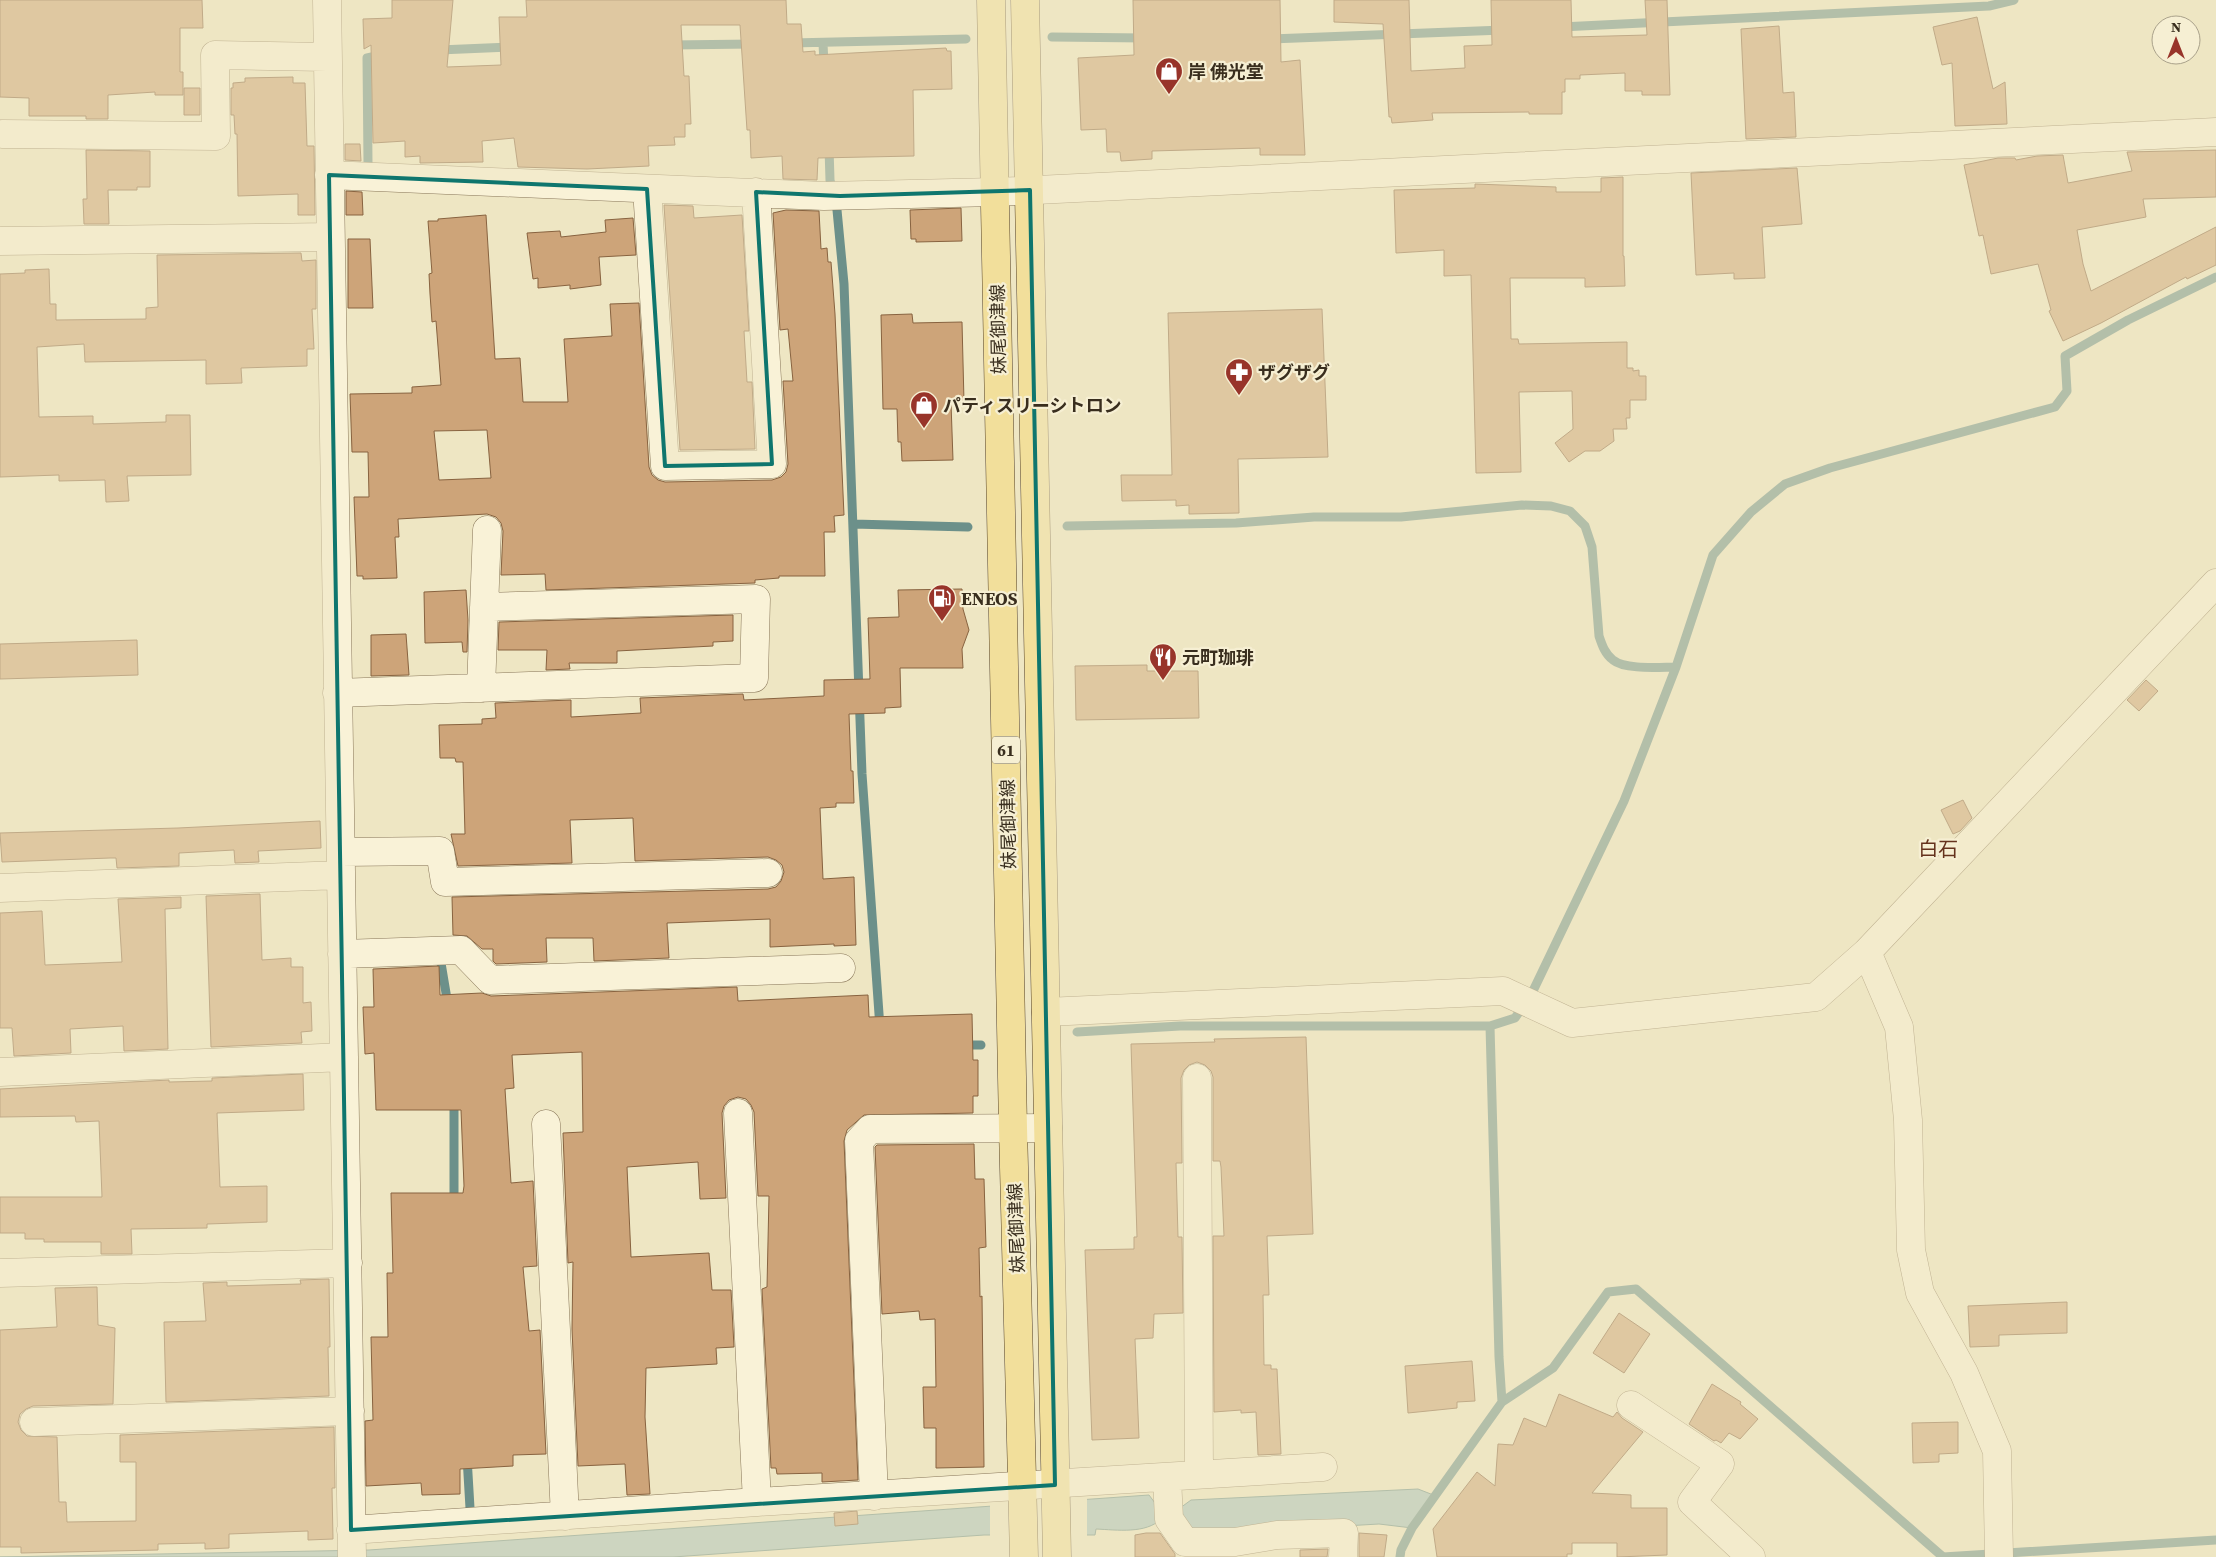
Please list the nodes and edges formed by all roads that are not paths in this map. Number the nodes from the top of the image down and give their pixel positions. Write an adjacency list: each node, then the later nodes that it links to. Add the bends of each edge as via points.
1 (327, 0): 4 (street)
2 (991, 0): 11 (main road, 妹尾御津線 / 61)
3 (1025, 0): 9 (main road, 妹尾御津線 / 61)
4 (328, 57): 6 (street, via 215,55 216,136); 7 (street)
5 (2216, 132): 9 (street)
6 (2, 134)
7 (329, 174): 8 (street); 12 (street)
8 (647, 189): 10 (street); 10 (street, via 665,466 772,464)
9 (1030, 190): 11 (street); 25 (main road, 妹尾御津線 / 61)
10 (756, 192): 11 (street, via 832,196)
11 (996, 192): 31 (main road, 妹尾御津線 / 61)
12 (330, 237): 13 (street); 18 (street)
13 (0, 241)
14 (487, 530): 16 (street)
15 (2216, 582): 22 (street)
16 (484, 607): 17 (street); 17 (street, via 756,599 754,678)
17 (482, 688): 18 (street)
18 (337, 693): 19 (street)
19 (341, 863): 20 (street, via 440,851 446,882); 21 (street); 23 (street)
20 (768, 873)
21 (0, 888)
22 (1867, 952): 25 (street, via 1816,997 1572,1023 1503,992); 49 (street, via 1899,1027 1908,1120 1911,1250 1920,1293 1964,1373 1997,1451)
23 (342, 954): 24 (street, via 461,950 490,980); 26 (street)
24 (841, 968)
25 (1046, 1012): 32 (main road, 妹尾御津線 / 61)
26 (344, 1057): 27 (street); 33 (street)
27 (0, 1072)
28 (1197, 1078): 39 (street)
29 (738, 1113): 44 (street)
30 (546, 1124): 45 (street)
31 (1013, 1128): 32 (street); 42 (main road, 妹尾御津線 / 61); 43 (street, via 870,1129 859,1142)
32 (1048, 1128): 41 (main road, 妹尾御津線 / 61)
33 (348, 1263): 34 (street); 36 (street)
34 (0, 1273)
35 (1631, 1406): 51 (street, via 1720,1464 1692,1502)
36 (350, 1411): 37 (street); 46 (street)
37 (34, 1422)
38 (1323, 1467): 39 (street)
39 (1199, 1474): 40 (street)
40 (1167, 1478): 41 (street); 50 (street, via 1169,1515 1186,1542 1235,1542 1277,1535 1344,1533)
41 (1055, 1491): 42 (street); 48 (main road, 妹尾御津線 / 61)
42 (1023, 1493): 43 (street); 47 (main road, 妹尾御津線 / 61)
43 (874, 1496): 44 (street)
44 (757, 1502): 45 (street)
45 (565, 1516): 46 (street)
46 (352, 1545)
47 (1024, 1548)
48 (1057, 1548)
49 (1999, 1549)
50 (1344, 1557)
51 (1751, 1557)

